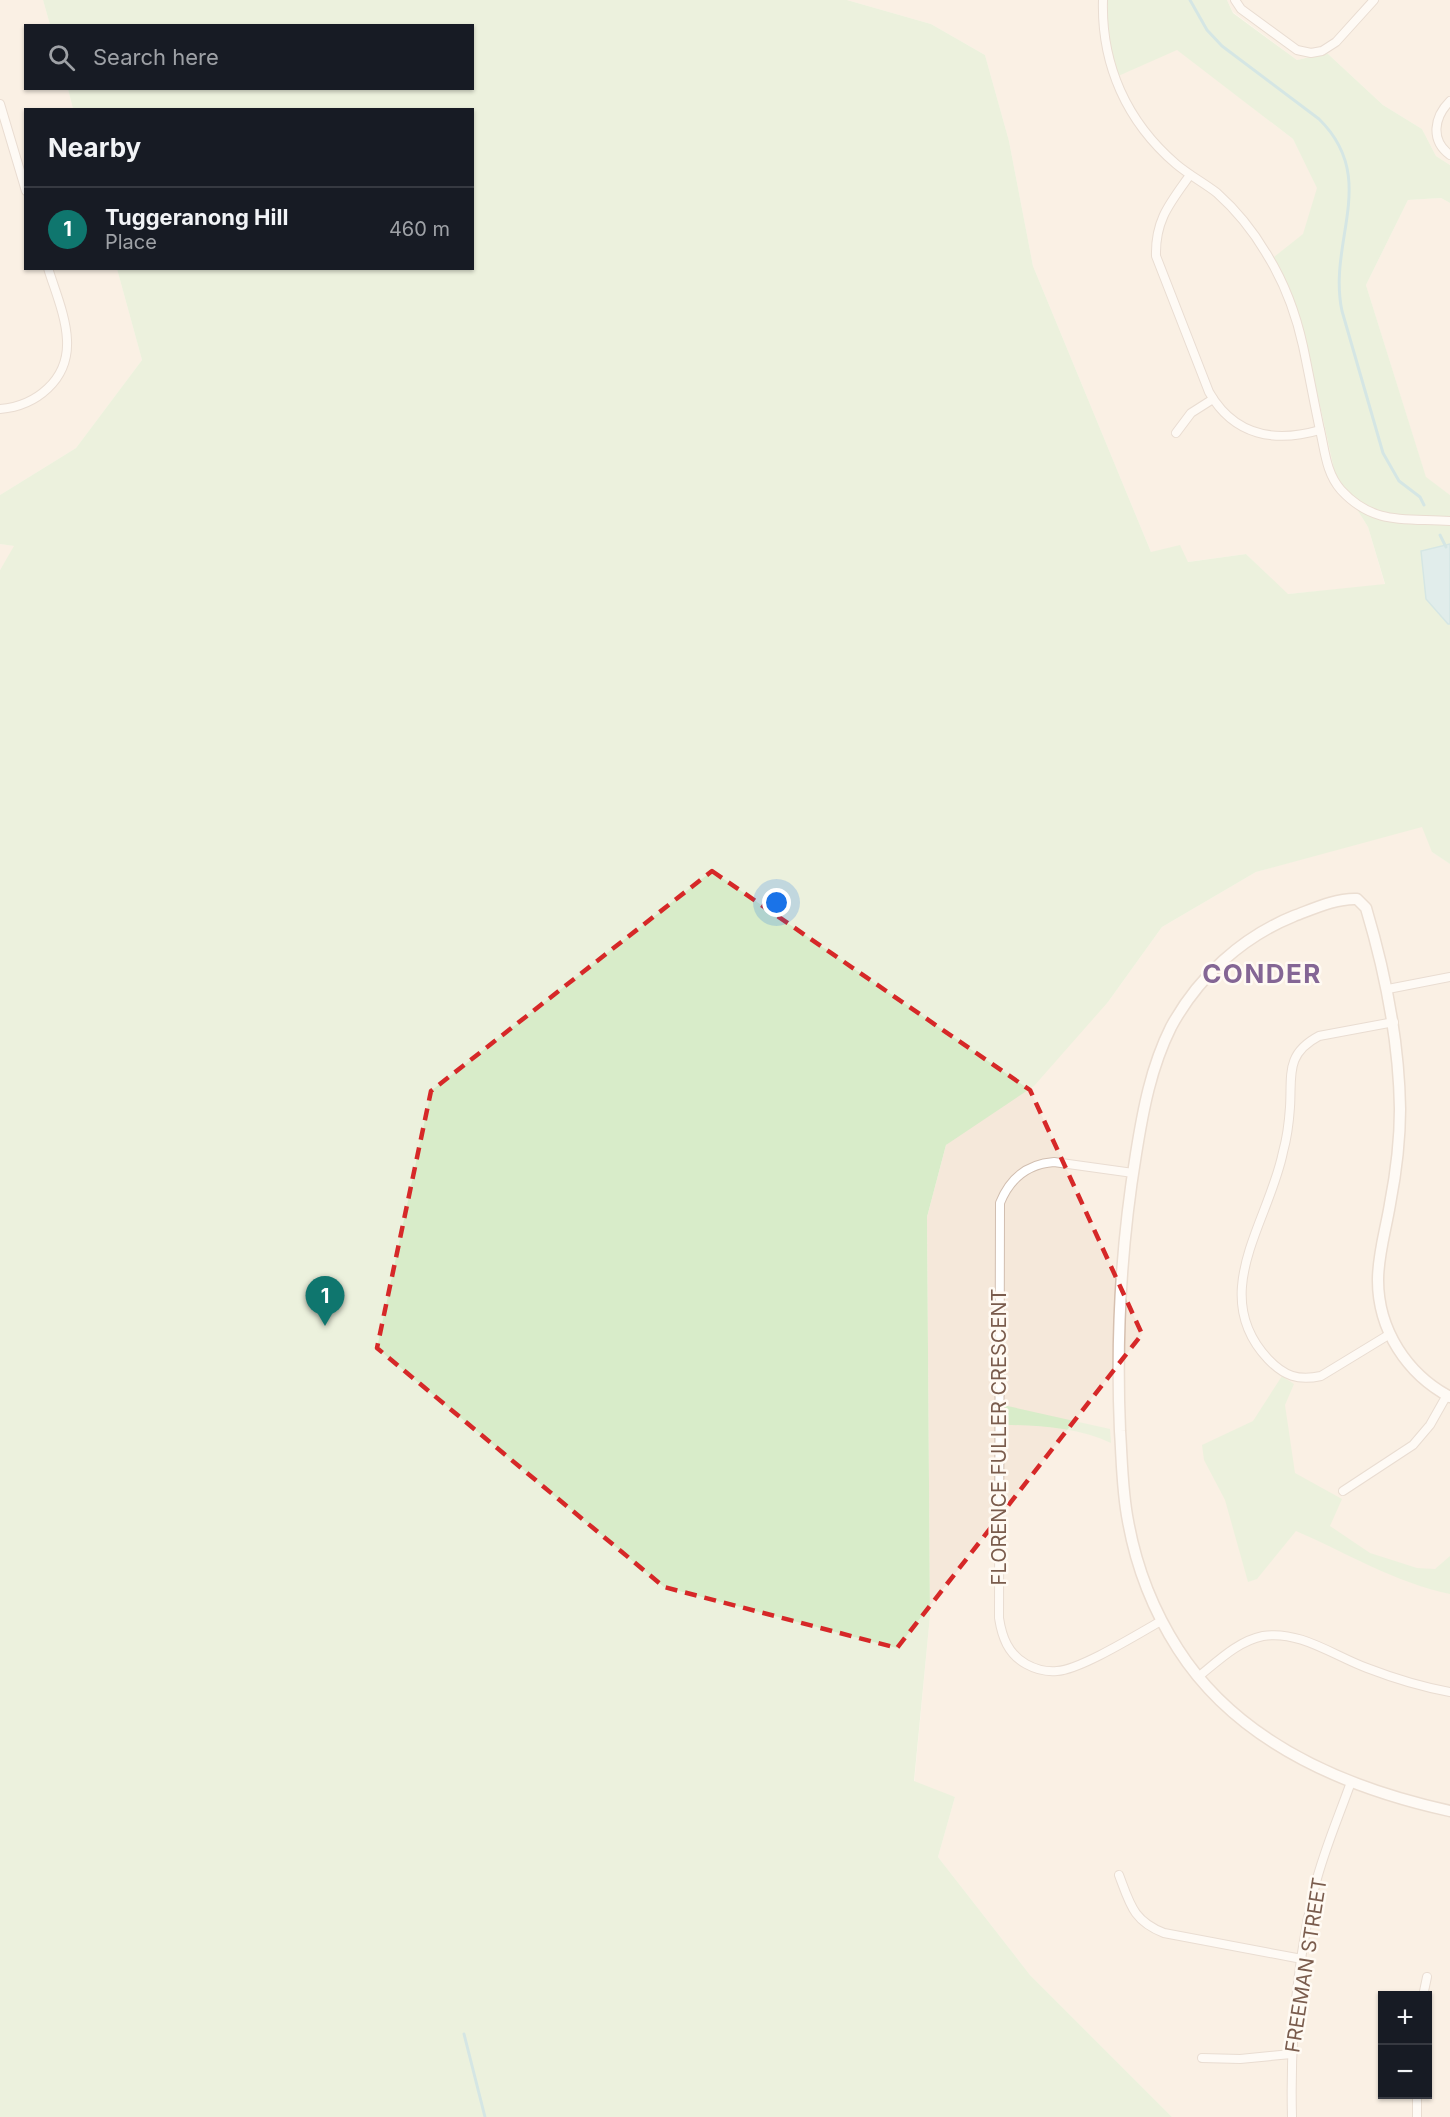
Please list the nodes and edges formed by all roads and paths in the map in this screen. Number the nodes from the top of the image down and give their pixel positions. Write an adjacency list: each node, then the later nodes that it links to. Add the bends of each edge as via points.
1 (1103, 0): 7 (street, via 1107,53 1123,99 1151,141)
2 (1236, 0): 3 (street, via 1241,9 1297,50 1311,53 1336,42)
3 (1374, 0)
4 (1450, 101): 6 (street, via 1438,117 1436,133 1438,143)
5 (0, 104): 8 (street)
6 (1450, 155)
7 (1190, 175): 10 (street, via 1159,224 1156,256); 12 (street, via 1216,192 1239,215 1267,254 1296,321)
8 (24, 184)
9 (49, 270): 11 (street, via 67,339 63,364 51,385 33,401)
10 (1213, 399): 12 (street, via 1230,419 1262,434 1301,435); 13 (street, via 1191,412)
11 (0, 409)
12 (1320, 430): 14 (street, via 1333,479 1365,511 1401,520)
13 (1176, 433)
14 (1450, 520)
15 (1450, 977): 16 (street)
16 (1388, 989): 17 (street); 18 (street, via 1366,909 1358,899 1312,909 1253,936 1201,984 1172,1025 1150,1082)
17 (1394, 1022): 19 (street, via 1399,1132 1378,1281); 19 (street, via 1318,1036 1296,1054 1282,1156 1249,1246 1241,1288 1244,1317 1251,1335 1273,1365 1290,1377 1321,1376)
18 (1133, 1173): 22 (street, via 1119,1338 1123,1475 1136,1555); 22 (street, FLORENCE FULLER CRESCENT, via 1042,1163 1018,1175 1000,1203 999,1618 1011,1653 1044,1671 1078,1665)
19 (1390, 1334): 20 (street, via 1420,1378)
20 (1448, 1396): 21 (street, via 1413,1445)
21 (1343, 1491)
22 (1161, 1621): 23 (street)
23 (1198, 1677): 24 (street, via 1245,1642 1278,1634 1300,1639 1373,1671); 25 (street, via 1252,1729 1302,1760)
24 (1450, 1692)
25 (1351, 1782): 26 (street); 28 (street, FREEMAN STREET, via 1315,1887)
26 (1450, 1811)
27 (1119, 1875): 28 (street, via 1136,1915 1151,1928)
28 (1302, 1959): 31 (street, FREEMAN STREET)
29 (1427, 1977): 30 (street)
30 (1424, 1991)
31 (1291, 2054): 32 (street); 34 (street, FREEMAN STREET)
32 (1202, 2058)
33 (1417, 2099): 35 (street)
34 (1292, 2117)
35 (1416, 2117)

